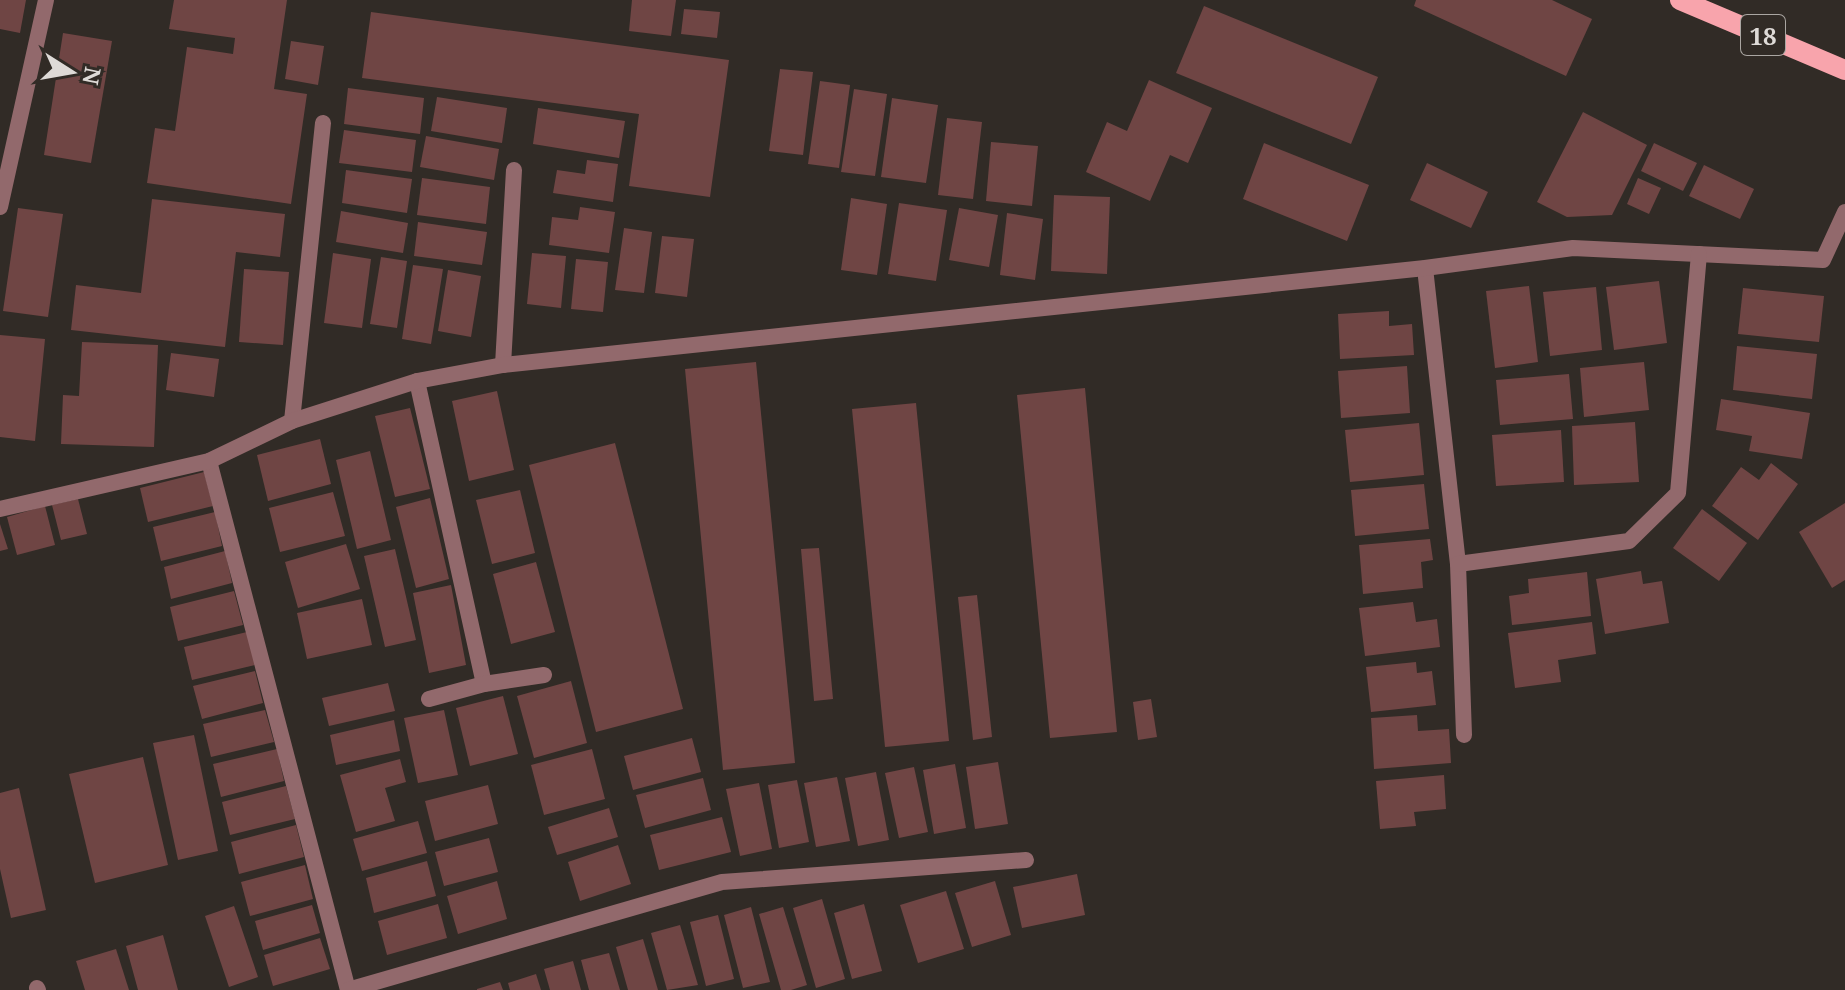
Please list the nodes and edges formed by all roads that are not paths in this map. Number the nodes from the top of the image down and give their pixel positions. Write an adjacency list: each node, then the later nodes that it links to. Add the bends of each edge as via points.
1 (46, 0): 6 (street)
2 (1680, 0): 3 (main road, 18)
3 (1845, 70)
4 (323, 123): 12 (street)
5 (514, 170): 10 (street)
6 (0, 207)
7 (1845, 212): 8 (street, via 1823,260)
8 (1699, 254): 9 (street, via 1573,248); 15 (street, via 1678,493 1629,541)
9 (1425, 268): 10 (street); 15 (street)
10 (503, 365): 11 (street)
11 (417, 381): 12 (street); 17 (street)
12 (292, 421): 13 (street)
13 (209, 461): 14 (street); 21 (street)
14 (0, 509)
15 (1458, 564): 19 (street)
16 (544, 675): 17 (street)
17 (484, 684): 18 (street)
18 (429, 699)
19 (1464, 735)
20 (1026, 860): 21 (street, via 722,882)
21 (348, 990)

